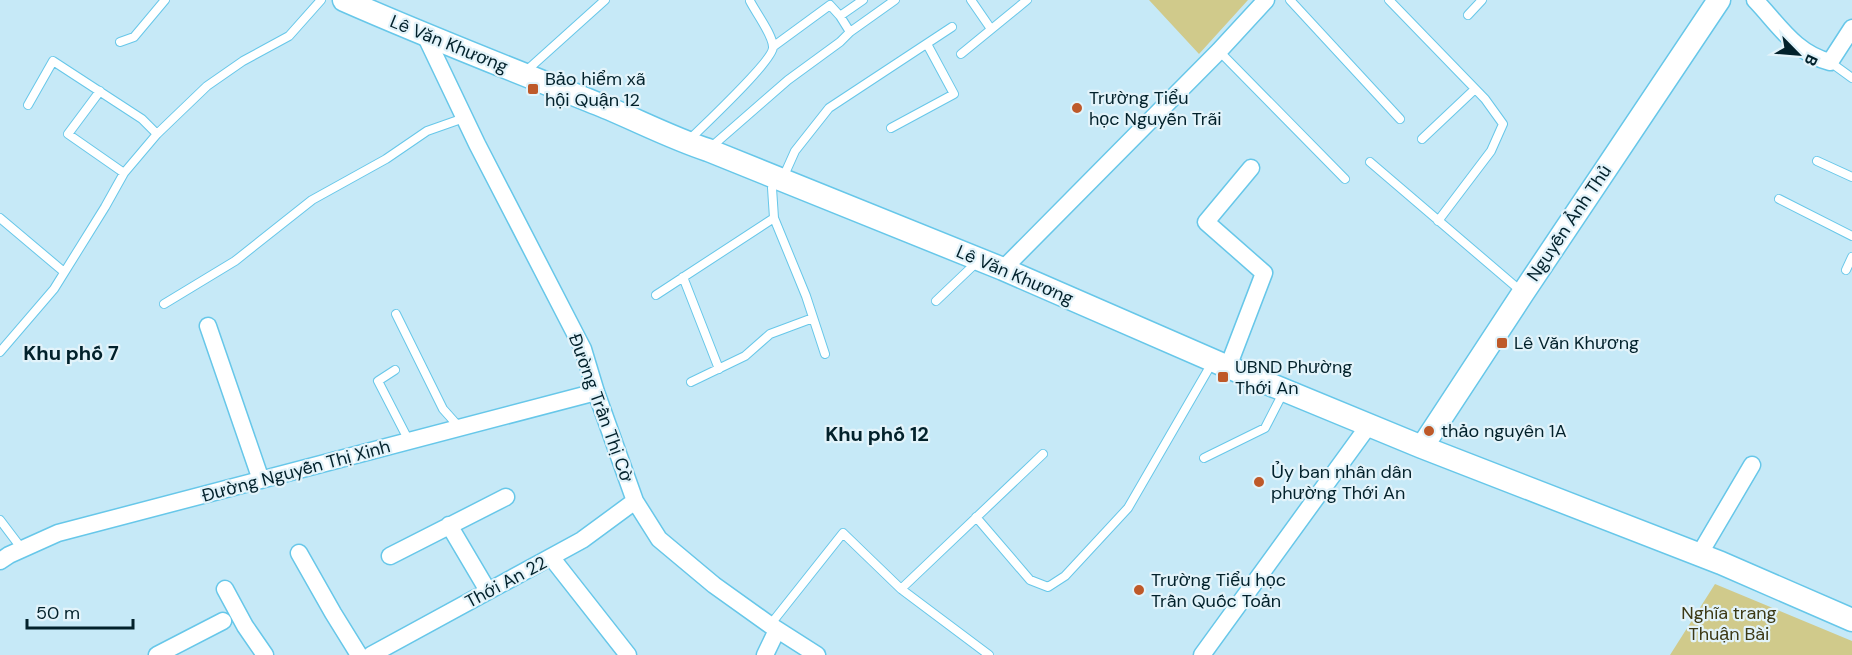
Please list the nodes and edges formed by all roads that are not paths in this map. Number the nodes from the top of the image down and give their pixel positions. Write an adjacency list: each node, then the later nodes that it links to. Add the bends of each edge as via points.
1 (165, 0): 23 (lane, via 134,37)
2 (321, 0): 37 (lane, via 289,36 207,86)
3 (344, 0): 22 (main road, Lê Văn Khương)
4 (605, 0): 29 (lane)
5 (863, 0): 17 (lane)
6 (895, 0): 21 (lane)
7 (971, 0): 20 (lane)
8 (1027, 0): 20 (lane)
9 (1266, 0): 26 (street)
10 (1290, 0): 35 (lane)
11 (1389, 0): 31 (lane)
12 (1482, 0): 16 (lane)
13 (1719, 0): 59 (main road, Nguyễn Ảnh Thủ)
14 (1755, 0): 28 (street, via 1798,46 1815,58)
15 (750, 1): 25 (lane)
16 (1468, 15)
17 (840, 16): 21 (lane); 25 (lane, via 830,5)
18 (952, 27): 24 (lane)
19 (1852, 28): 28 (street)
20 (991, 29): 27 (lane)
21 (850, 32): 40 (lane)
22 (425, 35): 29 (main road, Lê Văn Khương); 34 (street, Đường Trần Thị Cờ)
23 (120, 42)
24 (927, 44): 36 (lane, via 954,94); 46 (lane, via 828,108)
25 (774, 46): 39 (lane, via 770,57)
26 (1219, 51): 47 (lane); 55 (street)
27 (961, 54)
28 (1830, 62): 30 (lane)
29 (522, 74): 39 (main road, Lê Văn Khương)
30 (1852, 78)
31 (1475, 89): 38 (lane); 51 (lane, via 1503,124 1491,151)
32 (100, 91): 33 (lane, via 52,61); 37 (lane); 44 (lane, via 68,134)
33 (28, 105)
34 (464, 118): 62 (lane, via 427,131 312,200 235,261); 73 (street, Đường Trần Thị Cờ, via 583,349)
35 (1400, 119)
36 (891, 128)
37 (158, 134): 44 (lane)
38 (1422, 139)
39 (686, 143): 40 (main road, Lê Văn Khương)
40 (708, 150): 46 (main road, Lê Văn Khương)
41 (1817, 160): 45 (lane)
42 (1370, 162): 51 (lane)
43 (1251, 168): 68 (street, via 1206,222 1264,273)
44 (124, 173): 57 (lane)
45 (1852, 177)
46 (779, 179): 50 (lane, via 772,188); 54 (main road, Lê Văn Khương)
47 (1345, 179)
48 (1779, 199): 52 (lane)
49 (0, 218): 57 (lane)
50 (774, 218): 58 (lane); 64 (lane)
51 (1438, 221): 59 (lane)
52 (1852, 236)
53 (1852, 257): 56 (lane)
54 (980, 260): 55 (main road, Lê Văn Khương); 61 (lane)
55 (1003, 269): 68 (main road, Lê Văn Khương)
56 (1846, 270)
57 (64, 272): 66 (lane)
58 (683, 277): 60 (lane); 69 (lane)
59 (1523, 293): 77 (main road, Nguyễn Ảnh Thủ)
60 (656, 295)
61 (936, 301)
62 (164, 304)
63 (396, 314): 75 (lane, via 443,409)
64 (813, 318): 67 (lane); 69 (lane, via 770,334 745,356)
65 (208, 326): 81 (street)
66 (0, 352)
67 (825, 354)
68 (1220, 364): 72 (main road, Lê Văn Khương); 84 (lane, via 1128,508 1065,576 1048,587 1030,580)
69 (719, 369): 71 (lane)
70 (395, 370): 76 (lane, via 378,381)
71 (692, 382)
72 (1284, 390): 74 (main road, Lê Văn Khương); 79 (lane, via 1265,428)
73 (596, 392): 75 (street, Đường Nguyễn Thị Xinh); 83 (street, Đường Trần Thị Cờ)
74 (1369, 425): 77 (main road, Lê Văn Khương); 107 (street)
75 (460, 428): 76 (street, Đường Nguyễn Thị Xinh)
76 (409, 441): 81 (street, Đường Nguyễn Thị Xinh)
77 (1422, 447): 89 (main road, Lê Văn Khương)
78 (1043, 453): 84 (lane)
79 (1204, 458)
80 (1752, 465): 89 (street)
81 (261, 480): 87 (street, Đường Nguyễn Thị Xinh, via 58,533)
82 (506, 497): 86 (street)
83 (635, 501): 91 (street, Thới An 22, via 582,540); 98 (street, Đường Trần Thị Cờ, via 659,539)
84 (976, 517): 94 (lane)
85 (0, 520): 87 (lane)
86 (449, 525): 90 (street); 95 (street)
87 (22, 549): 92 (street, Đường Nguyễn Thị Xinh)
88 (300, 553): 101 (street)
89 (1699, 555): 96 (main road, Lê Văn Khương)
90 (390, 556)
91 (551, 557): 95 (street, Thới An 22); 103 (street)
92 (0, 561)
93 (225, 589): 100 (street)
94 (901, 589): 98 (lane, via 843,533); 106 (lane)
95 (488, 591): 102 (street, Thới An 22)
96 (1852, 620)
97 (223, 621): 99 (street)
98 (773, 628): 104 (street); 105 (street, Đường Trần Thị Cờ)
99 (157, 655)
100 (265, 655)
101 (359, 655)
102 (371, 655)
103 (628, 655)
104 (765, 655)
105 (817, 655)
106 (989, 655)
107 (1202, 655)

